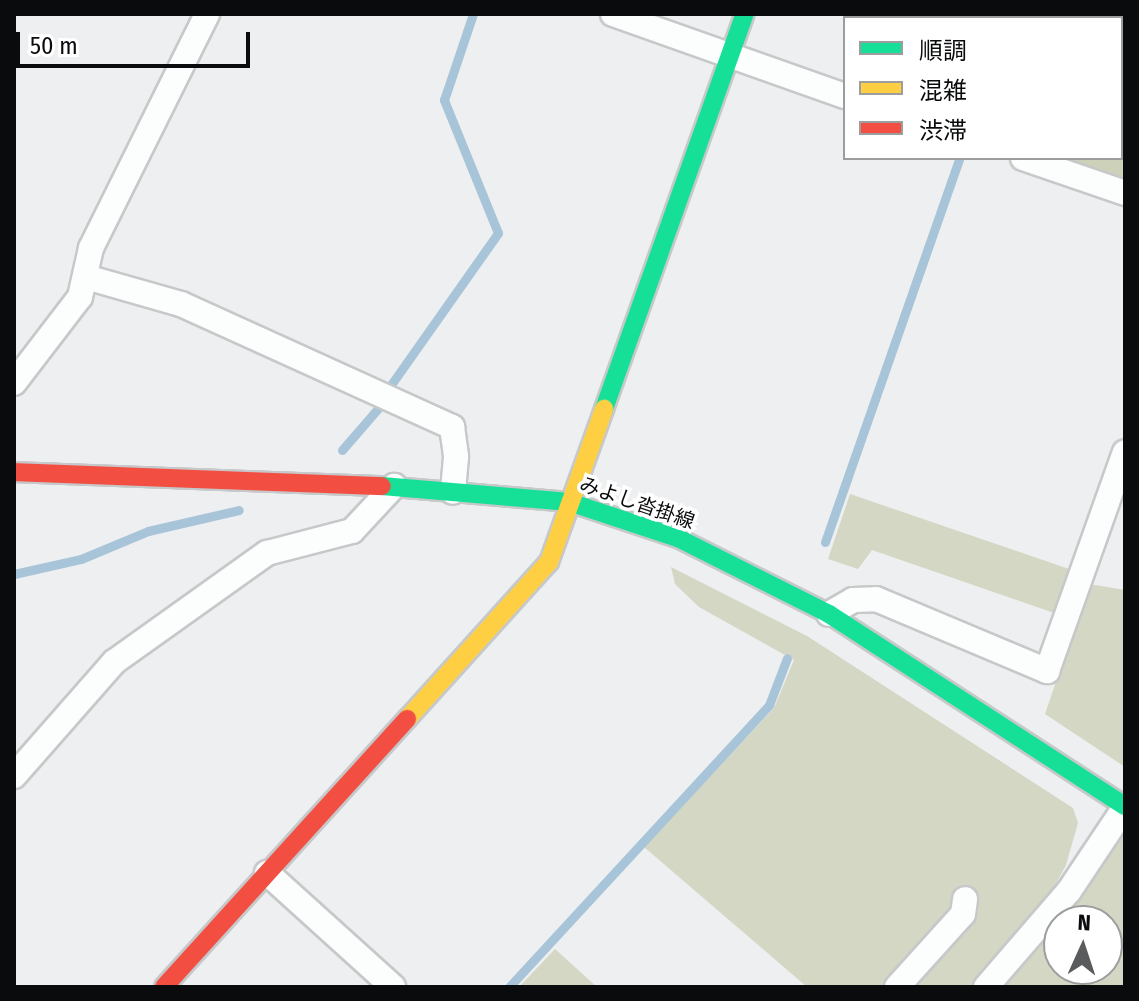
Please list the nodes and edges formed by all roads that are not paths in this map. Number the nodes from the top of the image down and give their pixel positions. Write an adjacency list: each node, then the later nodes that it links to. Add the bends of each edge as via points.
1 (207, 14): 8 (street, via 91,248)
2 (613, 14): 4 (street)
3 (745, 14): 4 (main road)
4 (730, 55): 5 (street); 14 (main road)
5 (843, 95)
6 (1029, 160): 7 (street)
7 (1125, 193)
8 (86, 277): 9 (street, via 80,297); 13 (street, via 181,304 452,427)
9 (14, 383)
10 (1125, 452): 15 (street, via 1047,671 876,599 853,600)
11 (14, 472): 12 (main road, みよし沓掛線)
12 (394, 486): 13 (main road, みよし沓掛線); 16 (street, via 352,531 267,553 114,662)
13 (453, 492): 14 (main road, みよし沓掛線)
14 (569, 502): 15 (main road, みよし沓掛線, via 678,538); 18 (main road, via 549,562)
15 (829, 614): 17 (main road, みよし沓掛線)
16 (14, 775)
17 (1125, 806): 23 (street, via 1069,891)
18 (267, 873): 20 (main road); 21 (street)
19 (965, 899): 22 (street, via 963,914)
20 (164, 987)
21 (393, 987)
22 (897, 987)
23 (986, 987)

